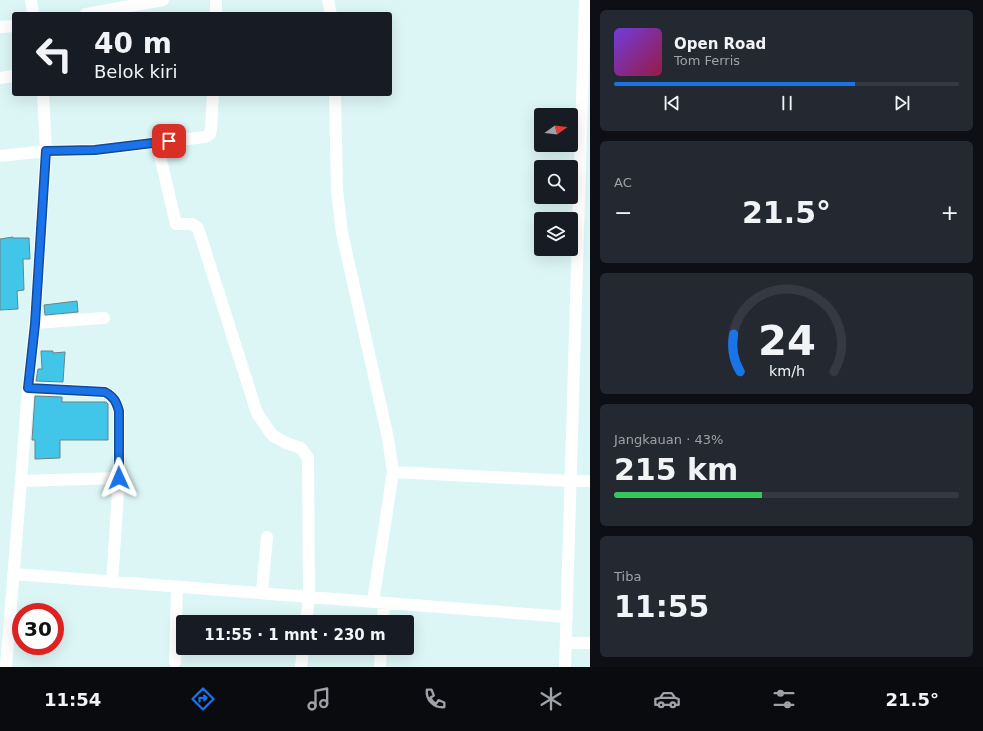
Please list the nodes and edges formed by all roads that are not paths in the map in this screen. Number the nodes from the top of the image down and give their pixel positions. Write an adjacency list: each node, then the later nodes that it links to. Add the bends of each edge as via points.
1 (31, 0): 6 (street)
2 (163, 0): 7 (street)
3 (216, 0): 8 (street)
4 (328, 0): 9 (street)
5 (585, 0): 26 (street)
6 (33, 12)
7 (97, 12)
8 (216, 12)
9 (330, 12)
10 (12, 26): 11 (street)
11 (0, 27)
12 (12, 76): 13 (street)
13 (0, 78)
14 (43, 96): 18 (street)
15 (213, 96): 17 (street, via 210,134 205,137)
16 (335, 96): 23 (street, via 337,190 342,234)
17 (157, 142): 18 (street, via 95,150); 33 (street, via 176,224 192,224 198,228 257,413 272,435 301,448 308,458)
18 (46, 151): 19 (street); 21 (street)
19 (0, 156)
20 (104, 318): 21 (street)
21 (35, 324): 22 (street)
22 (28, 388): 24 (street, via 105,392 113,397 119,411); 25 (street)
23 (393, 472): 26 (street); 34 (street)
24 (119, 478): 25 (street); 30 (street)
25 (22, 481): 29 (street)
26 (571, 481): 27 (street); 37 (street)
27 (590, 481)
28 (267, 537): 32 (street)
29 (14, 574): 30 (street); 43 (street)
30 (112, 582): 31 (street)
31 (177, 587): 32 (street); 42 (street)
32 (262, 593): 33 (street)
33 (309, 598): 34 (street); 35 (street)
34 (378, 603): 36 (street); 37 (street)
35 (307, 615)
36 (381, 615)
37 (567, 618): 38 (street)
38 (566, 643): 39 (street); 46 (street)
39 (590, 643)
40 (302, 655): 44 (street)
41 (381, 655): 45 (street)
42 (175, 662)
43 (6, 667)
44 (301, 667)
45 (380, 667)
46 (566, 667)

